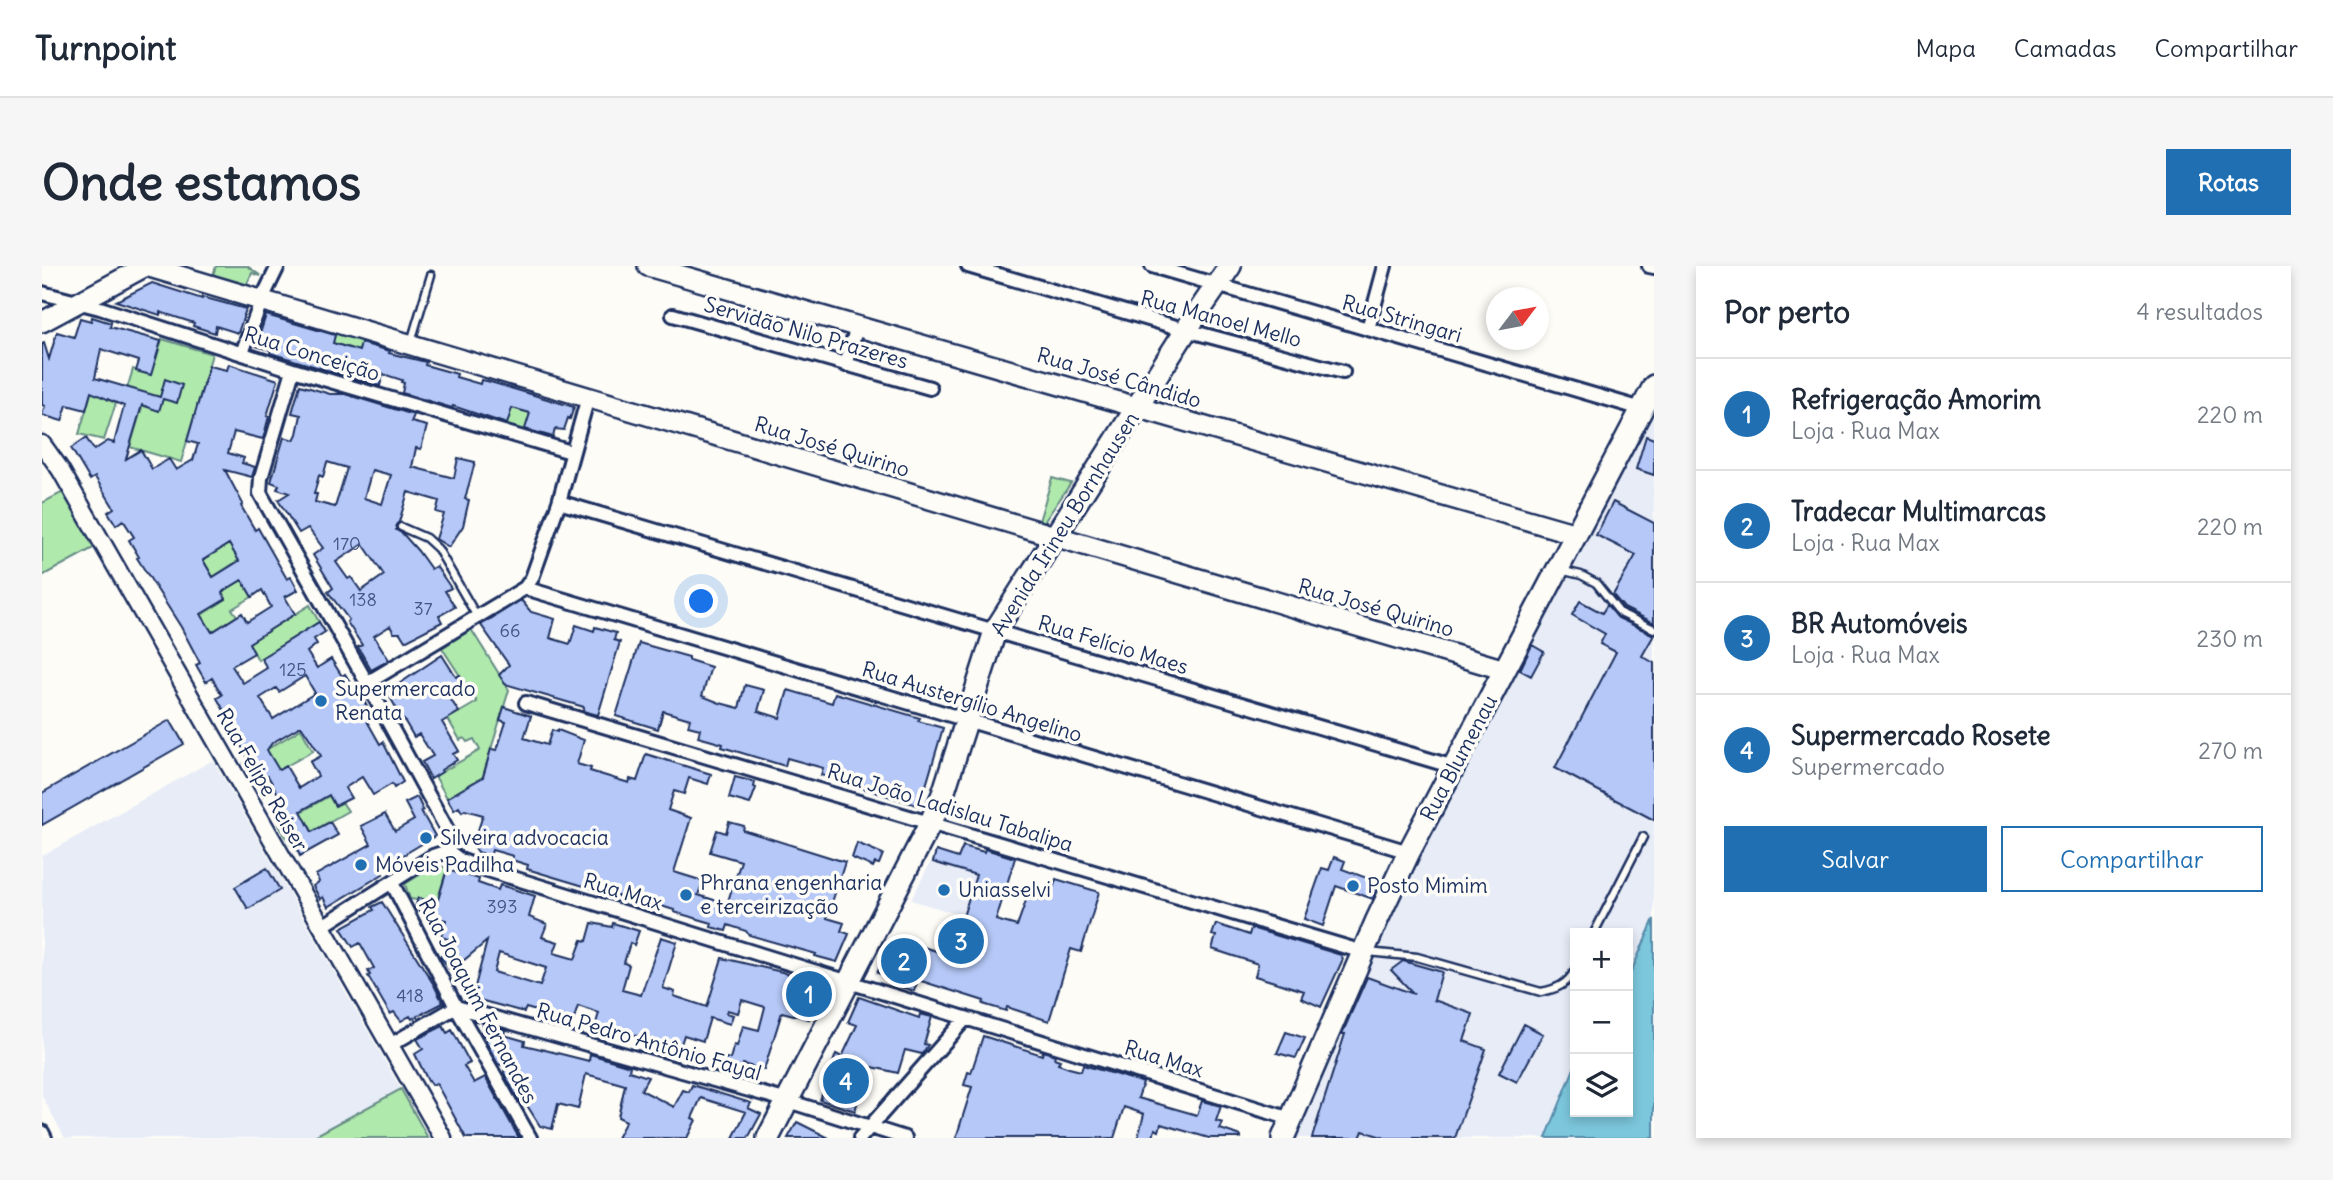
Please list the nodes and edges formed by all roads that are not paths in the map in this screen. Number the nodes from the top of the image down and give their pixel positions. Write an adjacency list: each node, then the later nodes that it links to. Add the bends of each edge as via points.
1 (146, 266): 11 (main road, Rua José Quirino); 12 (main road)
2 (278, 266): 11 (street)
3 (648, 266): 15 (main road, Rua José Cândido)
4 (968, 266): 17 (street, Rua Manoel Mello)
5 (1152, 266): 9 (street, Rua Stringari)
6 (1230, 266): 9 (main road, Avenida Irineu Bornhausen)
7 (1385, 266): 16 (street)
8 (431, 275): 18 (lane)
9 (1218, 285): 16 (street, Rua Stringari); 17 (main road, Avenida Irineu Bornhausen)
10 (42, 293): 12 (street, Rua Conceição)
11 (262, 299): 18 (main road, Rua José Quirino); 19 (street)
12 (80, 303): 14 (main road); 19 (street, Rua Conceição)
13 (673, 315): 20 (street, Servidão Nilo Prazeres)
14 (42, 322)
15 (857, 326): 20 (street); 26 (main road, Rua José Cândido)
16 (1368, 329): 27 (street, Rua Stringari)
17 (1186, 330): 22 (street, Rua Manoel Mello); 26 (main road, Avenida Irineu Bornhausen)
18 (410, 344): 25 (main road, Rua José Quirino)
19 (242, 353): 21 (street, Rua Conceição)
20 (846, 365): 24 (street, Servidão Nilo Prazeres)
21 (293, 370): 29 (street, Rua Conceição); 40 (street, via 260,493)
22 (1343, 372)
23 (1654, 386): 27 (main road, Rua Blumenau)
24 (930, 388)
25 (588, 397): 29 (street); 33 (main road, Rua José Quirino)
26 (1138, 407): 32 (main road, Rua José Cândido); 33 (main road, Avenida Irineu Bornhausen)
27 (1642, 409): 32 (main road, Rua Blumenau)
28 (42, 444): 49 (street, Rua Felipe Reiser)
29 (571, 452): 30 (street)
30 (559, 502): 35 (street); 38 (street, Rua Felício Maes)
31 (401, 527): 36 (lane, via 438,549)
32 (1576, 534): 34 (main road, Rua Blumenau)
33 (1054, 536): 38 (main road, Avenida Irineu Bornhausen); 39 (main road, Rua José Quirino)
34 (1558, 570): 37 (lane, via 1596,583 1620,613); 39 (main road, Rua Blumenau)
35 (525, 588): 36 (street); 42 (street, Rua Austergílio Angelino)
36 (476, 615): 40 (street)
37 (1654, 629)
38 (995, 631): 42 (main road, Avenida Irineu Bornhausen); 43 (street, Rua Felício Maes)
39 (1505, 670): 43 (main road, Rua Blumenau)
40 (367, 684): 46 (street, via 450,835)
41 (526, 703): 44 (street, Rua João Ladislau Tabalipa)
42 (965, 720): 44 (main road, Avenida Irineu Bornhausen); 47 (street, Rua Austergílio Angelino)
43 (1454, 767): 47 (main road, Rua Blumenau)
44 (931, 822): 51 (street, Rua João Ladislau Tabalipa); 53 (main road, Avenida Irineu Bornhausen)
45 (1643, 837): 50 (lane)
46 (448, 851): 48 (street); 53 (street, Rua Max, via 478,867)
47 (1409, 852): 51 (main road, Rua Blumenau)
48 (392, 883): 49 (street); 54 (street, Rua Joaquim Fernandes)
49 (321, 927): 56 (street, Rua Felipe Reiser)
50 (1597, 928)
51 (1363, 952): 52 (lane, via 1417,957 1541,992 1558,989); 59 (main road, Rua Blumenau)
52 (1570, 979)
53 (850, 982): 55 (street, Rua Max); 57 (main road, Avenida Irineu Bornhausen)
54 (456, 1007): 56 (street); 57 (street, Rua Pedro Antônio Fayal); 63 (street, Rua Joaquim Fernandes)
55 (966, 1018): 58 (street); 59 (street, Rua Max)
56 (390, 1045): 62 (street, Rua Felipe Reiser)
57 (788, 1101): 58 (street, Rua Pedro Antônio Fayal); 64 (main road, Avenida Irineu Bornhausen)
58 (869, 1127): 65 (street); 66 (street, Rua Pedro Antônio Fayal)
59 (1287, 1128)
60 (42, 1132): 61 (street)
61 (46, 1138)
62 (443, 1138)
63 (530, 1138)
64 (768, 1138)
65 (860, 1138)
66 (905, 1138)

